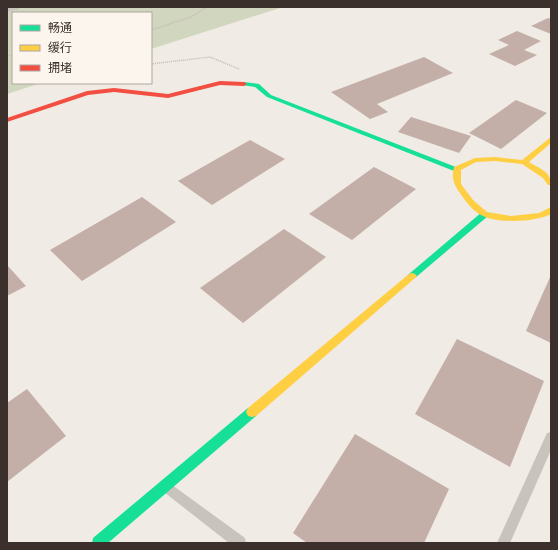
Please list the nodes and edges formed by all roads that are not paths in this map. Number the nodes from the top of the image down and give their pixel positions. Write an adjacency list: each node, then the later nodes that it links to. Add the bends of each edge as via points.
1 (15, 7): 2 (street)
2 (7, 9)
3 (7, 120): 6 (street, via 87,93 114,90 168,96 220,83 257,85 269,96)
4 (551, 139): 5 (street)
5 (524, 162): 6 (street, via 475,160); 7 (street, via 546,176)
6 (457, 169): 9 (street, via 457,184 470,202)
7 (551, 183)
8 (551, 210): 9 (street, via 541,216 511,219)
9 (485, 214): 11 (street)
10 (551, 437): 14 (lane)
11 (165, 486): 12 (street); 13 (lane)
12 (98, 543)
13 (240, 543)
14 (503, 543)

